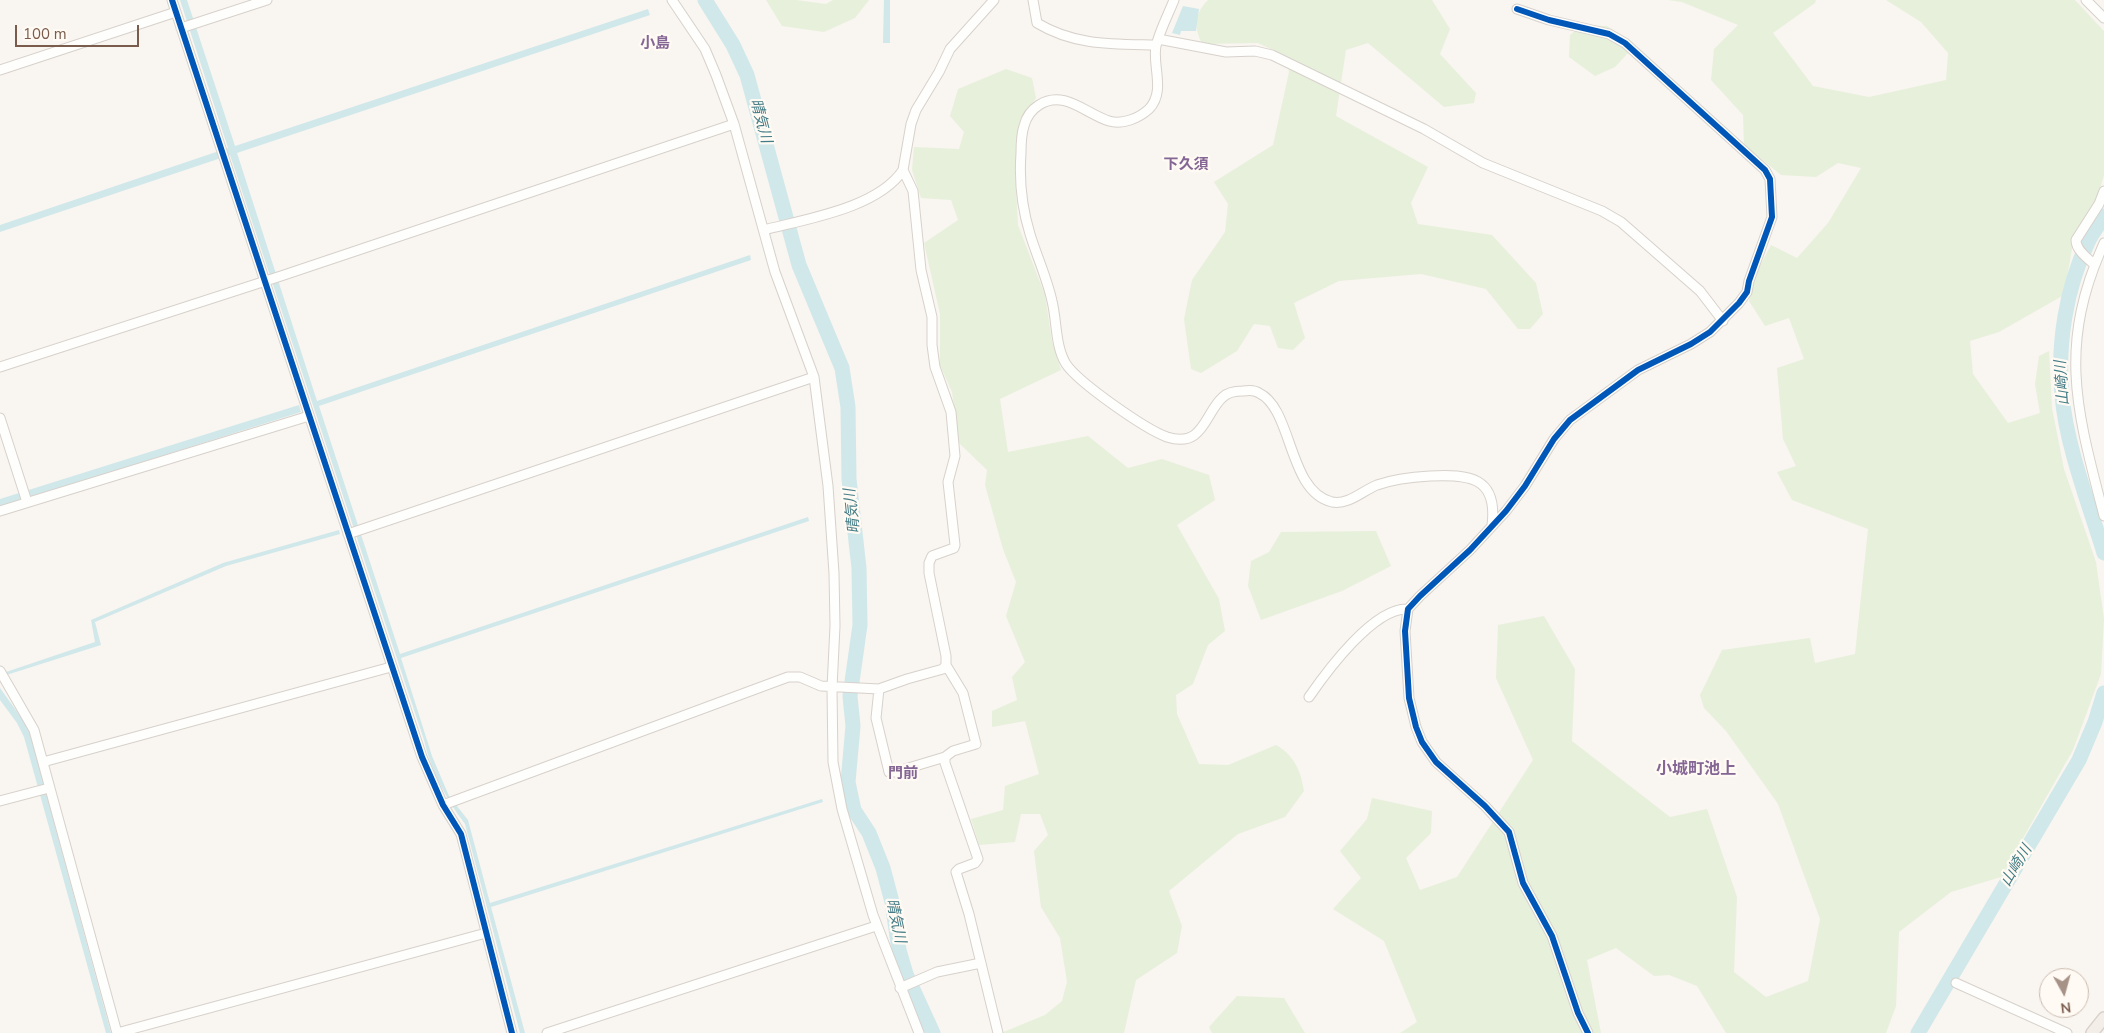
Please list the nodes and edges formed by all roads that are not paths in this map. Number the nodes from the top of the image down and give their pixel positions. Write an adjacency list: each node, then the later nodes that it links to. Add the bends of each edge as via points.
1 (172, 0): 9 (street)
2 (267, 0): 11 (street)
3 (672, 0): 14 (street, via 705,49)
4 (994, 0): 15 (street, via 950,49 916,110)
5 (1034, 0): 12 (street, via 1037,23 1074,39 1098,44)
6 (1174, 0): 12 (street)
7 (2086, 0): 10 (street)
8 (1517, 10): 21 (street, via 1609,34 1626,43 1766,170 1772,203 1768,230 1747,292)
9 (176, 12): 11 (street); 13 (street)
10 (2104, 18)
11 (181, 28): 20 (street)
12 (1157, 42): 21 (street, via 1272,55 1424,129 1483,163 1602,211 1635,234 1700,291); 29 (street, via 1157,94 1148,110 1136,118 1108,121 1070,102 1054,99 1033,109 1024,123 1020,169 1023,203 1029,232 1050,291 1059,347 1065,362 1088,386 1170,438 1188,437 1202,429 1224,395 1258,392 1276,411 1310,489 1320,497 1338,502 1390,481 1460,475 1478,480 1488,492 1494,509)
13 (0, 70)
14 (734, 124): 17 (street); 20 (street)
15 (903, 170): 17 (street, via 861,202); 32 (street, via 914,191 921,270 932,318 935,367 951,412 955,456 948,482 956,545 932,556 929,563)
16 (2104, 191): 19 (street, via 2076,240 2080,250)
17 (764, 230): 23 (street, via 775,272)
18 (2104, 242): 19 (street)
19 (2091, 261): 28 (street, via 2077,328 2075,372 2082,428)
20 (265, 282): 22 (street); 24 (street)
21 (1723, 321): 29 (street, via 1691,344 1638,370 1570,420 1554,439 1525,486)
22 (0, 367)
23 (814, 378): 30 (street); 35 (street, via 828,486 834,573)
24 (309, 416): 26 (street); 30 (street)
25 (0, 418): 26 (street)
26 (27, 502): 27 (street)
27 (0, 511)
28 (2104, 516)
29 (1492, 525): 31 (street)
30 (348, 534): 33 (street)
31 (1408, 609): 37 (street, via 1393,610 1372,623); 54 (street, via 1405,631 1409,698 1422,742 1436,762 1509,832 1523,883 1552,936)
32 (946, 665): 36 (street, via 943,669); 38 (street, via 963,693 976,744)
33 (391, 666): 39 (street); 42 (street)
34 (1, 674): 39 (street, via 34,730)
35 (832, 688): 36 (street); 42 (street, via 800,677 788,677); 43 (street, via 833,762 842,809)
36 (879, 689): 38 (street, via 876,718 889,772)
37 (1309, 697)
38 (945, 757): 45 (street, via 978,859 956,872)
39 (43, 762): 40 (street)
40 (49, 788): 41 (street); 49 (street)
41 (0, 801)
42 (443, 805): 44 (street, via 461,834)
43 (876, 926): 47 (street); 51 (street)
44 (486, 933): 49 (street); 50 (street)
45 (982, 963): 47 (street, via 937,972); 53 (street)
46 (1956, 983): 55 (street)
47 (900, 988): 52 (street)
48 (2104, 1018): 56 (main road)
49 (117, 1033)
50 (512, 1033)
51 (547, 1033)
52 (919, 1033)
53 (998, 1033)
54 (1588, 1033)
55 (2067, 1033)
56 (2092, 1033)

